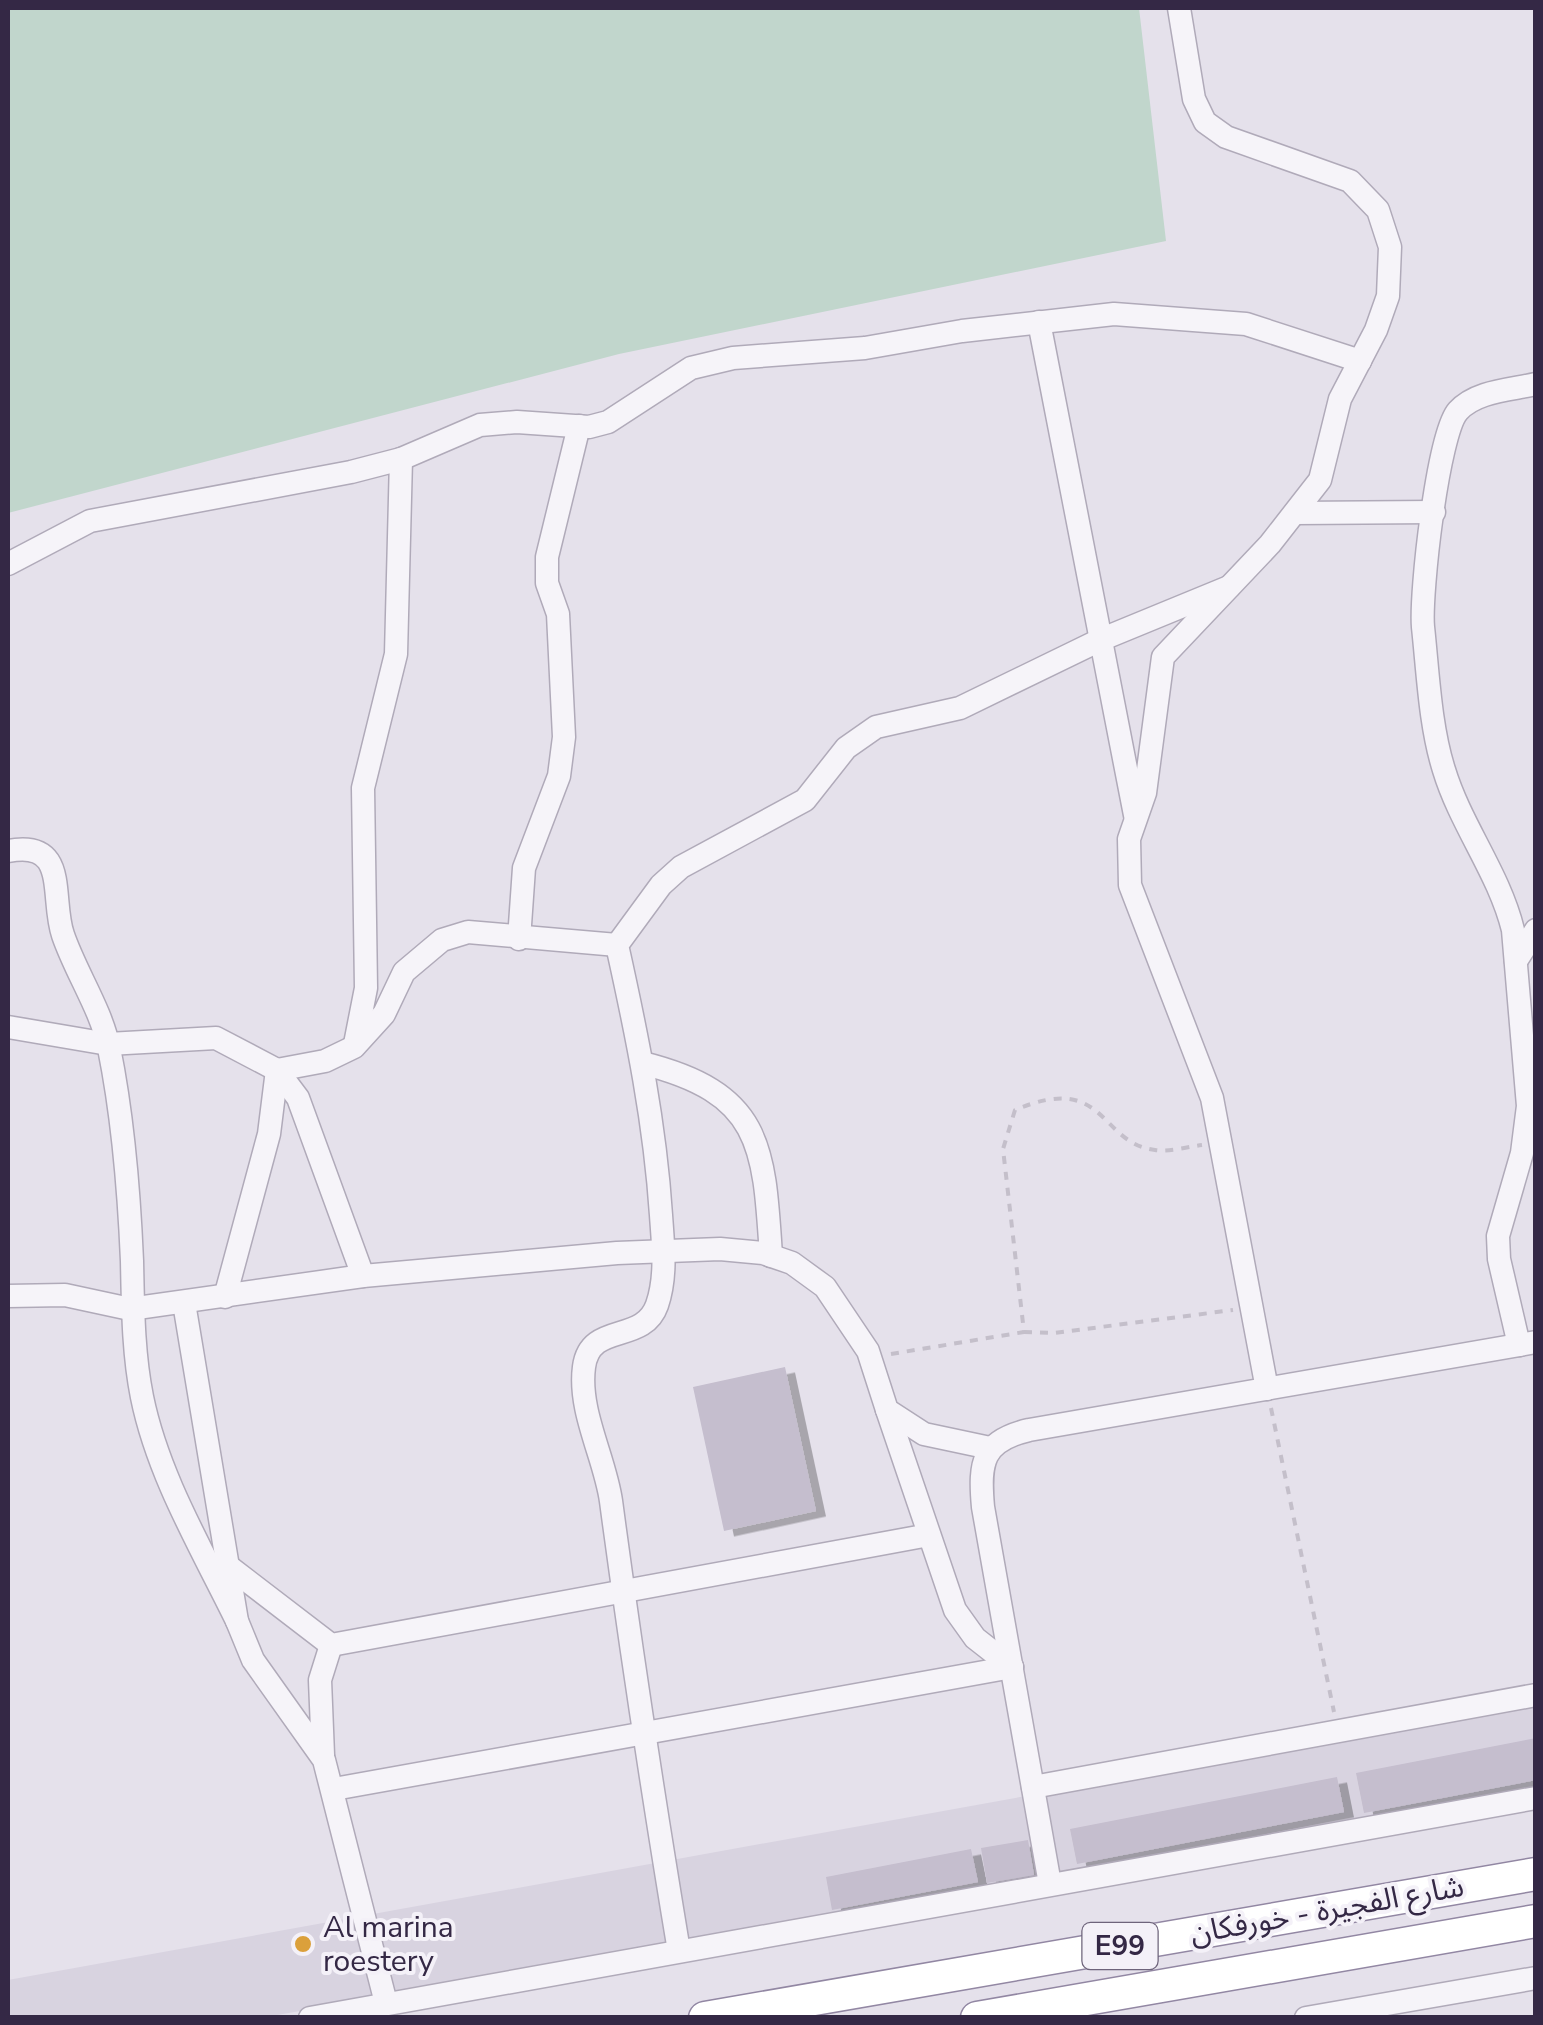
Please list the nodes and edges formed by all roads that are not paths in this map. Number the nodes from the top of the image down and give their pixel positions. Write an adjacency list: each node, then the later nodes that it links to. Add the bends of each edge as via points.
1 (1180, 8): 3 (street, via 1194,99 1205,122 1226,137 1350,181 1378,210 1392,274)
2 (1040, 322): 3 (street, via 1114,314 1229,322); 5 (street, via 708,362 608,422); 11 (street)
3 (1360, 361): 8 (street, via 1340,399 1320,480)
4 (1536, 384): 7 (street, via 1473,399 1456,413 1446,433)
5 (578, 426): 6 (street, via 480,425); 15 (street, via 547,557 558,614 562,757 524,868)
6 (401, 459): 9 (street, via 90,521); 20 (street, via 396,654 363,788 366,988)
7 (1434, 512): 8 (street); 17 (street, via 1423,608 1437,748 1457,806 1507,904)
8 (1295, 514): 10 (street)
9 (8, 564)
10 (1229, 587): 11 (street); 12 (street, via 1163,657)
11 (1100, 640): 12 (street); 16 (street, via 960,708 876,727 846,748 806,800 681,866)
12 (1136, 818): 31 (street, via 1128,850 1130,885 1198,1056)
13 (8, 851): 19 (street, via 40,852 51,864 61,932)
14 (1536, 930): 17 (street)
15 (518, 940): 16 (street); 20 (street, via 468,932 442,940 404,972 384,1014)
16 (618, 945): 21 (street)
17 (1516, 961): 30 (street, via 1528,1106 1498,1236 1499,1259)
18 (8, 1027): 19 (street)
19 (108, 1044): 22 (street, via 216,1038); 29 (street, via 128,1190)
20 (354, 1048): 22 (street)
21 (642, 1064): 23 (street); 24 (street, via 688,1075 741,1115 759,1150)
22 (277, 1070): 25 (street, via 298,1098); 27 (street, via 269,1134)
23 (663, 1251): 24 (street); 25 (street); 36 (street, via 654,1312 638,1330 604,1336 589,1348 584,1370 610,1496)
24 (771, 1256): 32 (street, via 825,1287 870,1357)
25 (363, 1276): 27 (street)
26 (8, 1296): 29 (street, via 65,1295)
27 (226, 1297): 28 (street)
28 (184, 1303): 29 (street); 35 (street)
29 (130, 1309): 37 (street, via 142,1398 163,1468)
30 (1527, 1343): 31 (street)
31 (1267, 1389): 33 (street, via 1029,1430)
32 (887, 1410): 33 (street, via 924,1434); 34 (street)
33 (990, 1448): 39 (street, via 982,1495)
34 (930, 1535): 36 (street); 39 (street, via 955,1610 974,1638)
35 (228, 1566): 37 (street); 38 (street)
36 (621, 1594): 38 (street); 41 (street)
37 (237, 1622): 42 (street, via 252,1660)
38 (330, 1645): 42 (street, via 320,1680)
39 (1012, 1666): 41 (street); 43 (street)
40 (1536, 1695): 43 (street)
41 (642, 1730): 44 (street); 49 (street)
42 (324, 1760): 44 (street)
43 (1033, 1787): 47 (street)
44 (334, 1789): 51 (street)
45 (1536, 1798): 47 (street)
46 (1536, 1874): 53 (highway, شارع الفجيرة - خورفكان / E99)
47 (1050, 1884): 49 (street)
48 (1536, 1921): 54 (highway, شارع الفجيرة - خورفكان / E99)
49 (679, 1951): 51 (street)
50 (1536, 1978): 55 (street)
51 (386, 2003): 52 (street)
52 (310, 2018)
53 (705, 2018)
54 (977, 2018)
55 (1306, 2018)

